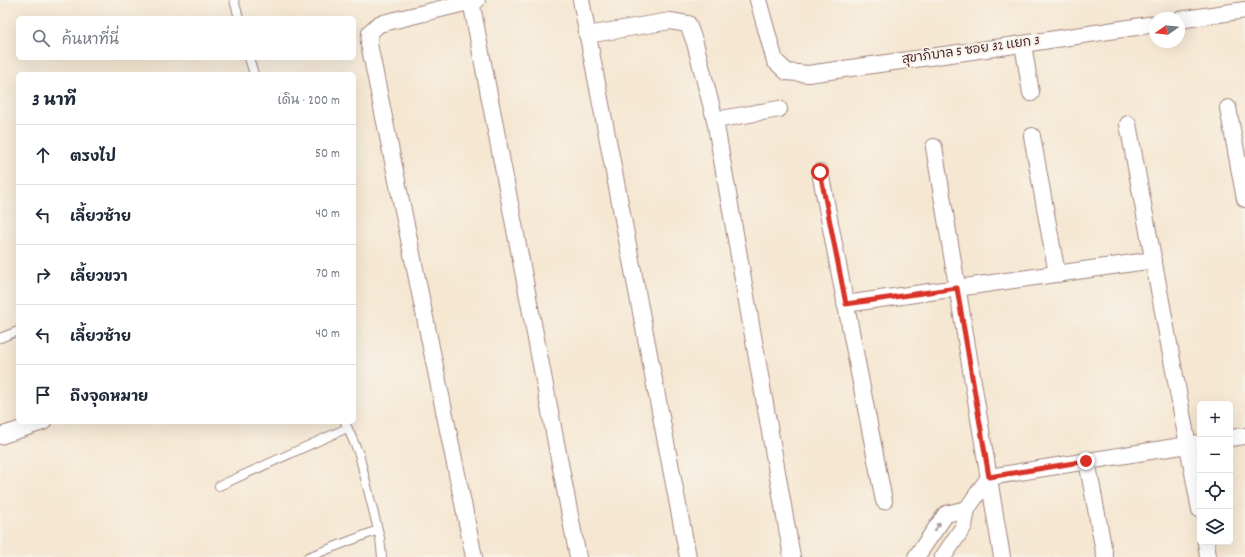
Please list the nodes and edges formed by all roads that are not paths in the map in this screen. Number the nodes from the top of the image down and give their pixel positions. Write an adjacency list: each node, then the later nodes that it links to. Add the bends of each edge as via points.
1 (234, 0): 6 (lane)
2 (581, 0): 9 (street)
3 (758, 0): 10 (street, สุขาภิบาล 5 ซอย 32 แยก 3, via 775,61 787,72 808,74)
4 (474, 1): 44 (street, via 379,24 370,32 369,44); 45 (street)
5 (1245, 10): 7 (street)
6 (238, 16)
7 (1185, 19)
8 (1149, 25): 10 (street, สุขาภิบาล 5 ซอย 32 แยก 3)
9 (587, 35): 16 (street, via 670,21 688,24); 46 (street)
10 (1023, 44): 13 (street)
11 (250, 60): 12 (lane)
12 (253, 72)
13 (1031, 93)
14 (1228, 108): 21 (street)
15 (779, 109): 16 (street)
16 (716, 120): 47 (street)
17 (1128, 124): 22 (street)
18 (1032, 136): 23 (street)
19 (934, 147): 24 (street)
20 (820, 172): 25 (street)
21 (1245, 199)
22 (1154, 260): 23 (street); 33 (street)
23 (1057, 274): 24 (street)
24 (957, 288): 25 (street); 35 (street)
25 (846, 304): 37 (street)
26 (16, 332): 27 (lane)
27 (0, 338)
28 (37, 424): 30 (street)
29 (346, 425): 36 (lane); 40 (lane, via 359,454)
30 (0, 436)
31 (1245, 436): 32 (street)
32 (1233, 438)
33 (1194, 444): 34 (street); 39 (street)
34 (1086, 461): 35 (street); 51 (street)
35 (989, 477): 38 (street); 50 (street)
36 (219, 486)
37 (884, 501)
38 (967, 509): 48 (street, one-way to 38, via 946,514); 49 (street, via 964,526)
39 (1200, 509)
40 (378, 530): 42 (lane); 43 (lane)
41 (1206, 545): 52 (street)
42 (308, 557)
43 (382, 557)
44 (474, 557)
45 (578, 557)
46 (688, 557)
47 (792, 557)
48 (916, 557)
49 (943, 557)
50 (1002, 557)
51 (1105, 557)
52 (1208, 557)

